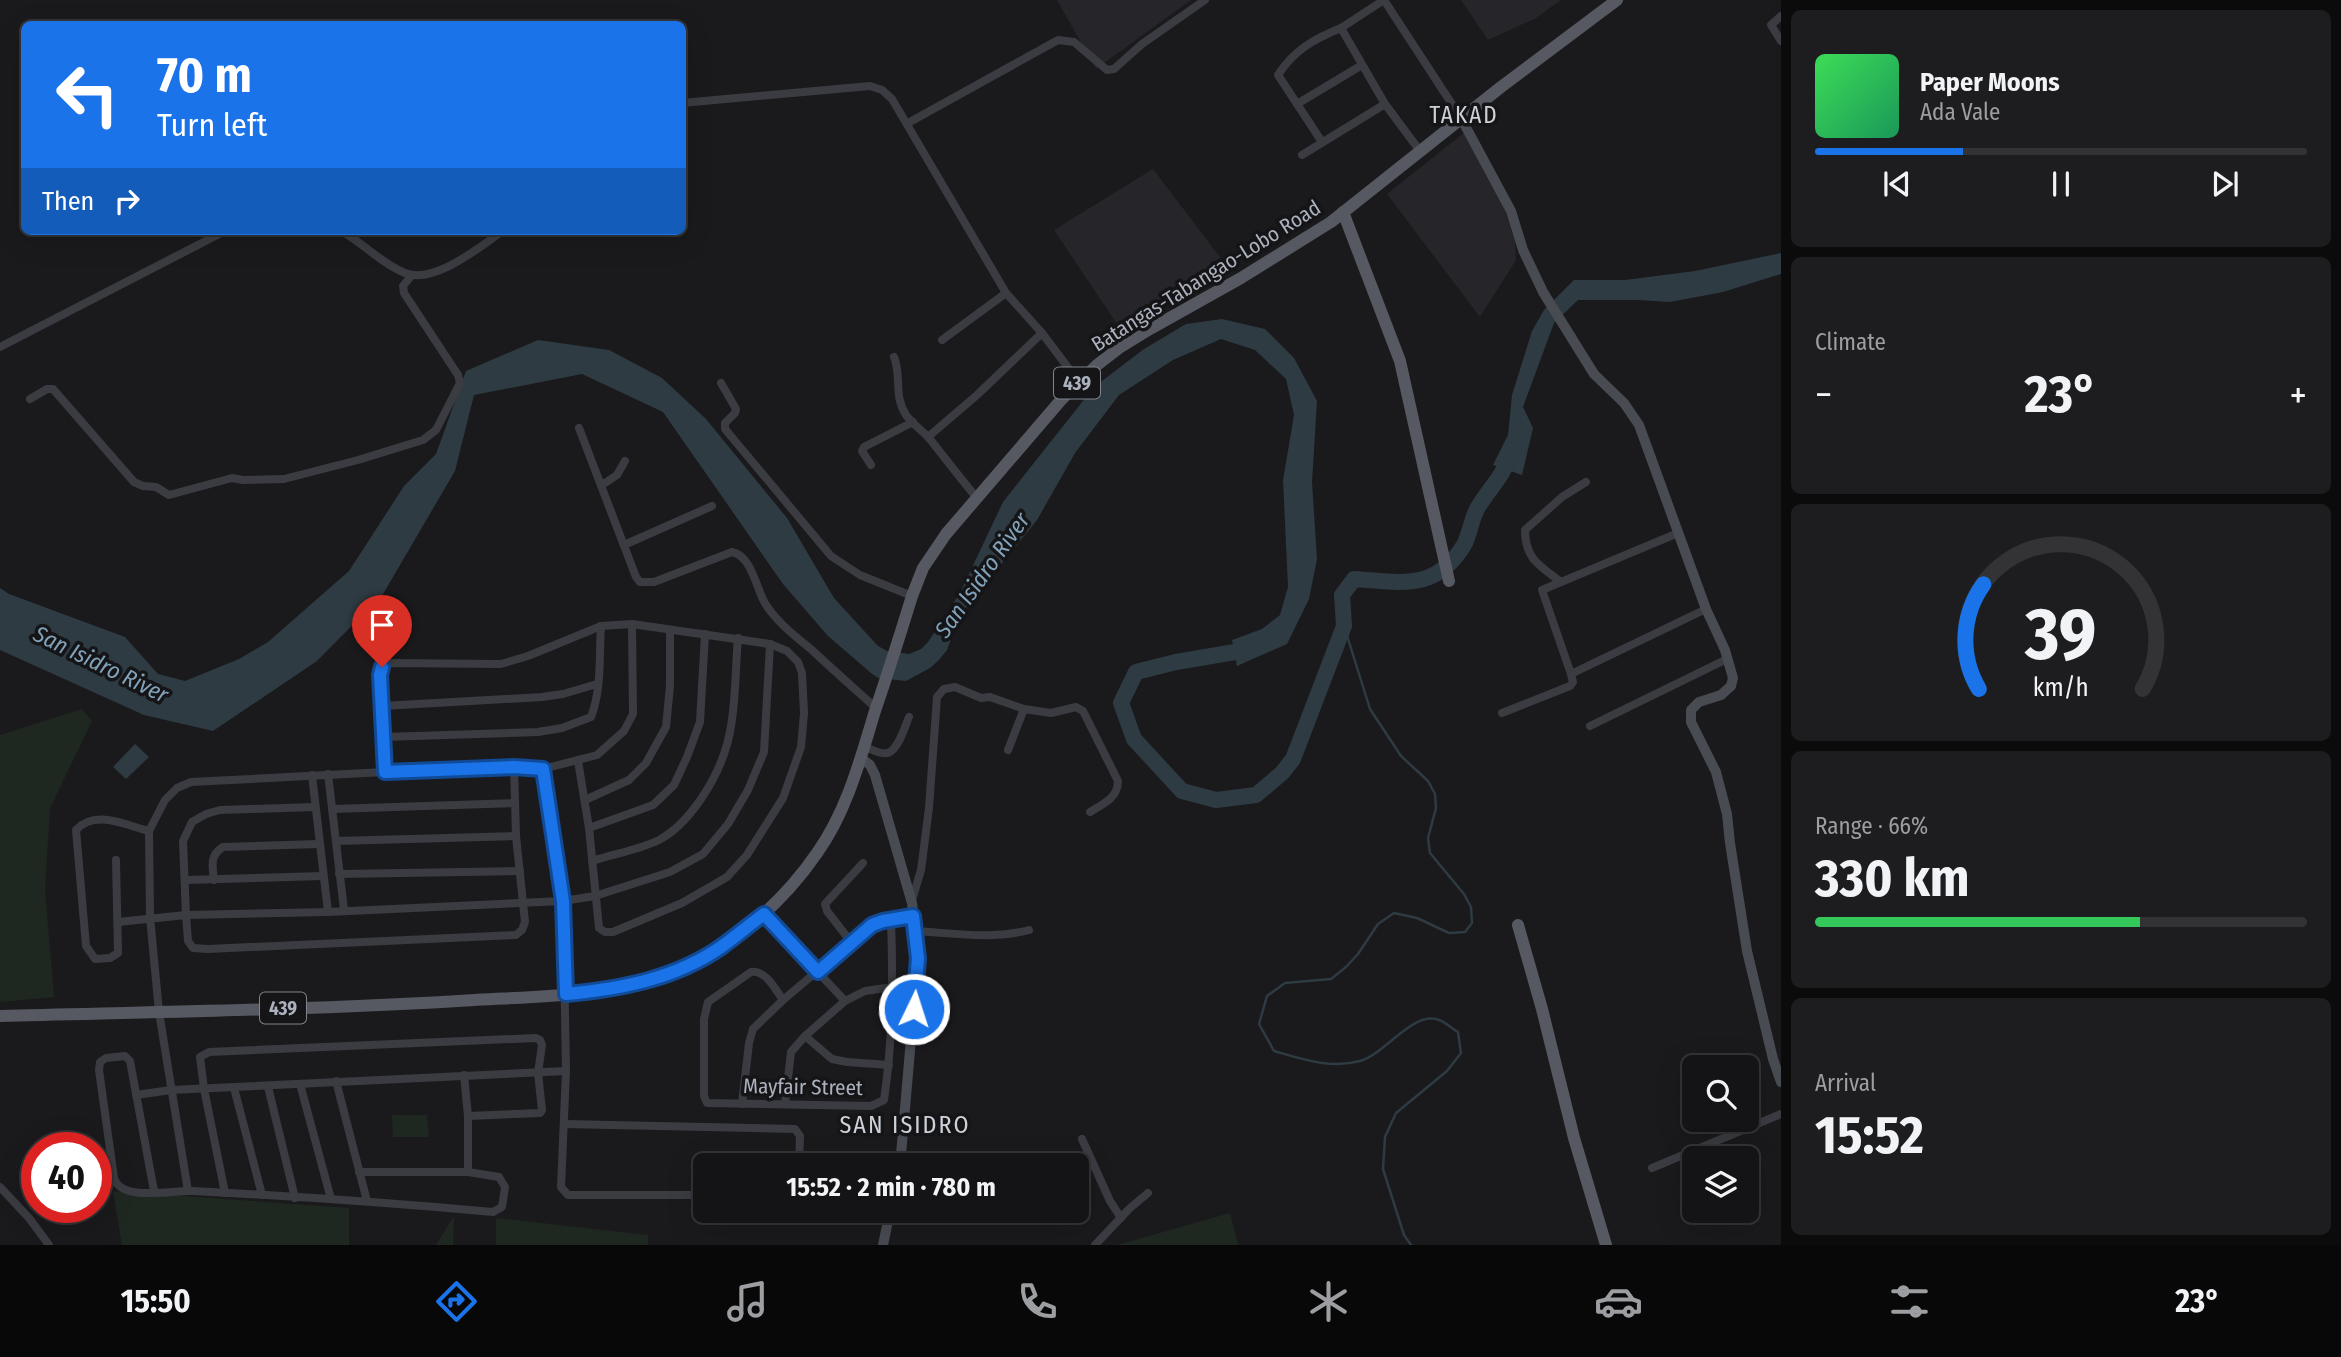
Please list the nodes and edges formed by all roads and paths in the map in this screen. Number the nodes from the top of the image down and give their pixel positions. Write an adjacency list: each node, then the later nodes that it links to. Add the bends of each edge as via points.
1 (1205, 0): 12 (street, via 1114,69 1107,70 1074,42 1058,40)
2 (1384, 0): 5 (street); 11 (street)
3 (1617, 0): 11 (main road, 439)
4 (1781, 16): 6 (street, via 1771,25)
5 (1342, 28): 7 (street); 9 (street, via 1289,58 1278,75)
6 (1781, 41)
7 (1362, 65): 9 (street); 10 (street)
8 (686, 103): 12 (street, via 870,86 892,99)
9 (1297, 104): 13 (street)
10 (1385, 104): 13 (street); 14 (street)
11 (1461, 118): 14 (main road, 439); 38 (street, via 1511,211 1543,292 1588,366 1639,425)
12 (908, 123): 21 (street)
13 (1322, 142): 15 (street)
14 (1420, 151): 16 (main road, 439)
15 (1302, 155)
16 (1343, 212): 26 (main road, Batangas-Tabangao-Lobo Road / 439, via 1119,348); 40 (main road, via 1400,361)
17 (217, 235): 24 (street)
18 (348, 235): 20 (street)
19 (497, 235): 20 (street, via 454,264)
20 (412, 275): 28 (street, via 403,286 404,293 460,383 436,430 424,440 284,479 232,478 169,495 156,486 134,482 53,389)
21 (1006, 293): 22 (street); 23 (street)
22 (1042, 333): 26 (street); 31 (street)
23 (942, 340)
24 (0, 347)
25 (894, 357): 29 (street, via 899,399)
26 (1078, 382): 36 (main road, Batangas-Tabangao-Lobo Road / 439)
27 (721, 383): 42 (street, via 736,411 724,429 831,556 860,575)
28 (30, 399)
29 (913, 422): 31 (street); 33 (street, via 863,448)
30 (579, 428): 35 (street)
31 (928, 438): 36 (street)
32 (625, 461): 35 (street, via 617,475)
33 (871, 465)
34 (1586, 482): 41 (street, via 1525,530 1533,561)
35 (602, 485): 39 (street)
36 (976, 498): 42 (main road, Batangas-Tabangao-Lobo Road / 439, via 923,568)
37 (712, 506): 39 (street)
38 (1678, 533): 41 (street); 43 (street)
39 (624, 545): 54 (street, via 636,576 644,583 732,552 742,556 765,604 781,623)
40 (1449, 581)
41 (1560, 582): 51 (street, via 1542,590)
42 (912, 596): 54 (main road, Batangas-Tabangao-Lobo Road / 439)
43 (1706, 609): 50 (street); 51 (street)
44 (632, 624): 45 (street); 46 (street); 62 (street, via 633,715 610,744)
45 (601, 625): 52 (street); 53 (street, via 501,664 388,663 380,675)
46 (670, 630): 47 (street); 68 (street, via 666,727 646,764 629,780)
47 (705, 634): 48 (street); 73 (street, via 700,722 674,785 653,805)
48 (738, 638): 49 (street); 79 (street, via 726,750 698,803 682,823 658,840)
49 (770, 644): 86 (street, via 764,752 728,824 703,854 670,872); 86 (street, via 788,650 802,673 801,747 783,798 747,855 727,877 682,903 613,932 599,928)
50 (1727, 659): 58 (street); 115 (street, via 1731,687 1699,702 1691,710 1691,722 1716,772 1727,814 1747,951)
51 (1571, 674): 56 (street, via 1570,686)
52 (597, 684): 53 (street, via 541,697); 59 (street, via 591,717 562,728)
53 (382, 706): 59 (street)
54 (876, 708): 61 (main road, Batangas-Tabangao-Lobo Road / 439)
55 (1024, 709): 60 (street); 72 (street, via 1051,713 1076,707 1083,711 1118,781 1113,797); 89 (street, via 955,687 937,694 929,808)
56 (1502, 713)
57 (909, 716): 61 (street, via 889,752)
58 (1590, 726)
59 (384, 737): 65 (street)
60 (1008, 750)
61 (863, 752): 89 (street); 92 (main road, Batangas-Tabangao-Lobo Road / 439, via 845,803 818,852)
62 (578, 761): 64 (street); 68 (street)
63 (514, 767): 64 (street); 65 (street); 69 (street)
64 (543, 769): 87 (street)
65 (385, 772): 66 (street)
66 (328, 774): 67 (street); 71 (street)
67 (312, 775): 70 (street); 74 (street, via 191,782 165,800)
68 (585, 800): 73 (street)
69 (515, 803): 71 (street); 75 (street)
70 (315, 807): 77 (street); 84 (street, via 206,814 192,822 184,841)
71 (332, 809): 76 (street)
72 (1090, 812)
73 (589, 828): 79 (street)
74 (149, 831): 95 (street); 97 (street, via 98,818 76,830 86,946 95,959 118,953)
75 (516, 836): 76 (street); 81 (street)
76 (336, 841): 82 (street)
77 (319, 844): 83 (street); 85 (street, via 223,846 211,862)
78 (116, 860): 97 (street)
79 (592, 861): 86 (street)
80 (863, 863): 101 (street, via 825,904)
81 (520, 871): 82 (street); 88 (street)
82 (339, 874): 90 (street)
83 (323, 876): 85 (street); 91 (street)
84 (185, 880): 85 (street); 93 (street)
85 (214, 880)
86 (595, 896): 87 (street)
87 (563, 901): 88 (street); 104 (street)
88 (522, 902): 90 (street); 93 (street, via 525,922 516,935 208,949 193,948 188,941)
89 (912, 903): 94 (street)
90 (344, 910): 91 (street)
91 (328, 912): 93 (street)
92 (764, 914): 102 (street); 104 (main road, Batangas-Tabangao-Lobo Road / 439, via 720,948 673,972 624,987)
93 (186, 915): 95 (street)
94 (913, 916): 96 (street); 100 (street)
95 (150, 917): 97 (street); 107 (street)
96 (891, 920): 101 (street, via 872,925); 103 (street, Mayfair Street)
97 (118, 922)
98 (1518, 925): 148 (main road)
99 (1029, 930): 100 (street, via 992,936)
100 (915, 931): 129 (street, via 918,958)
101 (851, 942): 102 (street)
102 (818, 972): 105 (street); 106 (street)
103 (893, 987): 106 (street, via 865,991); 110 (street, Mayfair Street)
104 (566, 994): 107 (main road, Batangas-Tabangao-Lobo Road / 439); 111 (street)
105 (783, 1000): 122 (street, via 753,1029); 122 (street, Mayfair Street, via 758,971 708,1002 704,1096 707,1103)
106 (845, 1001): 109 (street)
107 (159, 1012): 108 (main road, Batangas-Tabangao-Lobo Road / 439); 120 (street)
108 (0, 1016)
109 (805, 1036): 110 (street, via 832,1059); 123 (street, via 791,1052)
110 (889, 1065): 123 (street, Mayfair Street, via 880,1103)
111 (565, 1071): 112 (street); 126 (street)
112 (538, 1073): 113 (street); 119 (street, via 542,1045 536,1038 209,1052 200,1057); 125 (street, via 540,1113)
113 (464, 1075): 114 (street); 125 (street)
114 (335, 1081): 116 (street); 131 (street)
115 (1781, 1082)
116 (300, 1084): 117 (street); 141 (street)
117 (268, 1087): 118 (street); 140 (street)
118 (233, 1088): 119 (street); 138 (street)
119 (204, 1089): 120 (street); 136 (street)
120 (171, 1090): 121 (street); 135 (street)
121 (136, 1095): 134 (street); 134 (street, via 125,1056 100,1062 116,1185 137,1194)
122 (742, 1104): 123 (street, Mayfair Street)
123 (785, 1104)
124 (1781, 1114): 130 (street)
125 (468, 1116): 132 (street)
126 (564, 1124): 128 (street, via 795,1129 800,1136); 139 (street, via 561,1187 568,1195)
127 (1082, 1139): 143 (street)
128 (799, 1153)
129 (901, 1153)
130 (1652, 1168)
131 (359, 1172): 132 (street); 142 (street)
132 (468, 1172): 142 (street, via 499,1177 505,1187 499,1210)
133 (0, 1187): 145 (street)
134 (154, 1191): 135 (street)
135 (188, 1191): 136 (street)
136 (225, 1193): 138 (street)
137 (1148, 1193): 143 (street)
138 (262, 1195): 140 (street)
139 (693, 1195)
140 (295, 1198): 141 (street)
141 (331, 1199): 142 (street)
142 (366, 1201)
143 (1121, 1218): 147 (street)
144 (888, 1223): 146 (street)
145 (48, 1245)
146 (883, 1245)
147 (1096, 1245)
148 (1606, 1245)

